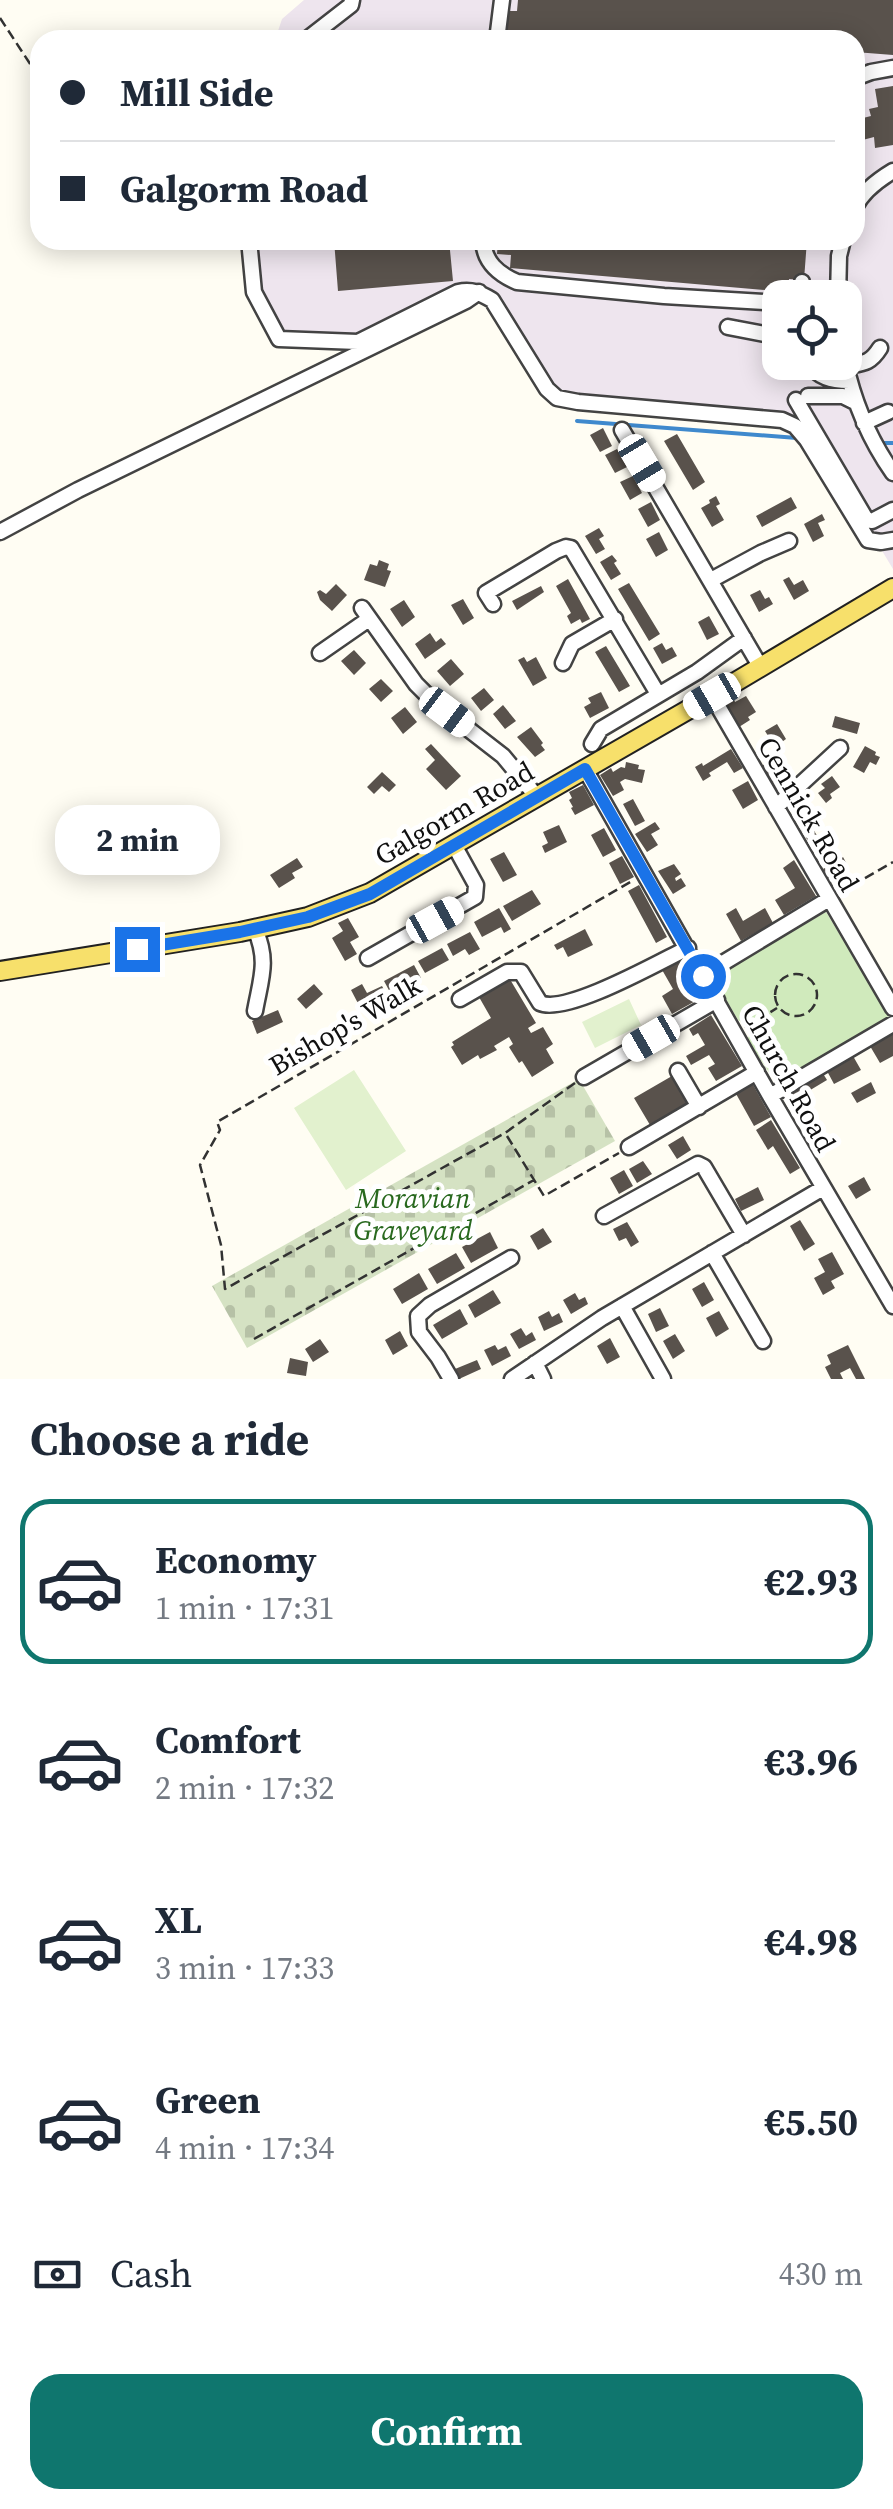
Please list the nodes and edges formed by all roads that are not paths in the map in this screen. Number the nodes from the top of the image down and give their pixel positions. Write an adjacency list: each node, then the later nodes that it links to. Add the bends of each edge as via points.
1 (352, 0): 3 (street)
2 (502, 0): 4 (street)
3 (319, 30)
4 (498, 30)
5 (893, 68): 6 (street)
6 (865, 74)
7 (893, 171): 8 (street)
8 (865, 193)
9 (250, 250): 13 (street, via 254,292 284,340 358,342 458,292)
10 (484, 250): 14 (street, via 502,276 517,282)
11 (841, 250): 12 (street)
12 (839, 280)
13 (479, 292): 26 (street); 27 (street, via 492,300 557,398 782,420 807,440 868,540)
14 (762, 302)
15 (728, 327): 16 (street)
16 (762, 334)
17 (880, 348): 18 (street)
18 (862, 368)
19 (848, 380): 25 (street, via 842,388 804,394 866,519)
20 (849, 380): 22 (street)
21 (888, 412): 22 (street)
22 (864, 422): 24 (street)
23 (622, 430): 29 (street)
24 (893, 473)
25 (893, 510)
26 (0, 532)
27 (893, 540)
28 (789, 541): 29 (street)
29 (711, 580): 33 (street)
30 (893, 588): 36 (main road, Galgorm Road)
31 (493, 604): 32 (street, via 486,593 569,547)
32 (615, 620): 35 (street, via 572,644); 37 (street)
33 (744, 638): 36 (street); 37 (street)
34 (320, 653): 42 (street, via 366,614 416,684 504,756)
35 (563, 663)
36 (760, 666): 38 (main road, Galgorm Road)
37 (658, 694): 39 (street, via 602,729)
38 (712, 696): 41 (main road, Galgorm Road); 43 (street, Cennick Road)
39 (592, 744)
40 (840, 748): 43 (street)
41 (585, 769): 42 (main road, Galgorm Road); 47 (street, Church Road)
42 (537, 796): 44 (main road, Galgorm Road)
43 (776, 807): 45 (street, Cennick Road)
44 (454, 845): 46 (main road, Galgorm Road, via 370,894); 48 (street, via 474,878 475,898)
45 (829, 899): 50 (street); 53 (street, Cennick Road)
46 (255, 928): 49 (main road, Galgorm Road); 54 (street, via 264,975)
47 (688, 948): 50 (street, Church Road); 51 (street, via 552,1006 540,1003 514,971)
48 (368, 958)
49 (0, 971)
50 (703, 976): 52 (street, Church Road)
51 (460, 999)
52 (717, 1000): 57 (street, Church Road); 58 (street)
53 (893, 1008)
54 (255, 1011)
55 (893, 1024): 59 (street)
56 (678, 1071): 60 (street)
57 (757, 1072): 59 (street, Church Road); 60 (street)
58 (584, 1076)
59 (770, 1096): 62 (street, Church Road)
60 (699, 1107): 61 (street)
61 (629, 1148)
62 (823, 1188): 64 (street); 68 (street, Church Road)
63 (604, 1216): 64 (street, via 698,1164)
64 (744, 1234): 65 (street)
65 (712, 1253): 67 (street); 69 (street)
66 (512, 1258): 71 (street, via 418,1316 418,1332)
67 (622, 1306): 70 (street); 74 (street)
68 (893, 1306)
69 (763, 1341)
70 (535, 1363): 72 (street); 73 (street)
71 (451, 1379)
72 (512, 1379)
73 (544, 1379)
74 (663, 1379)

